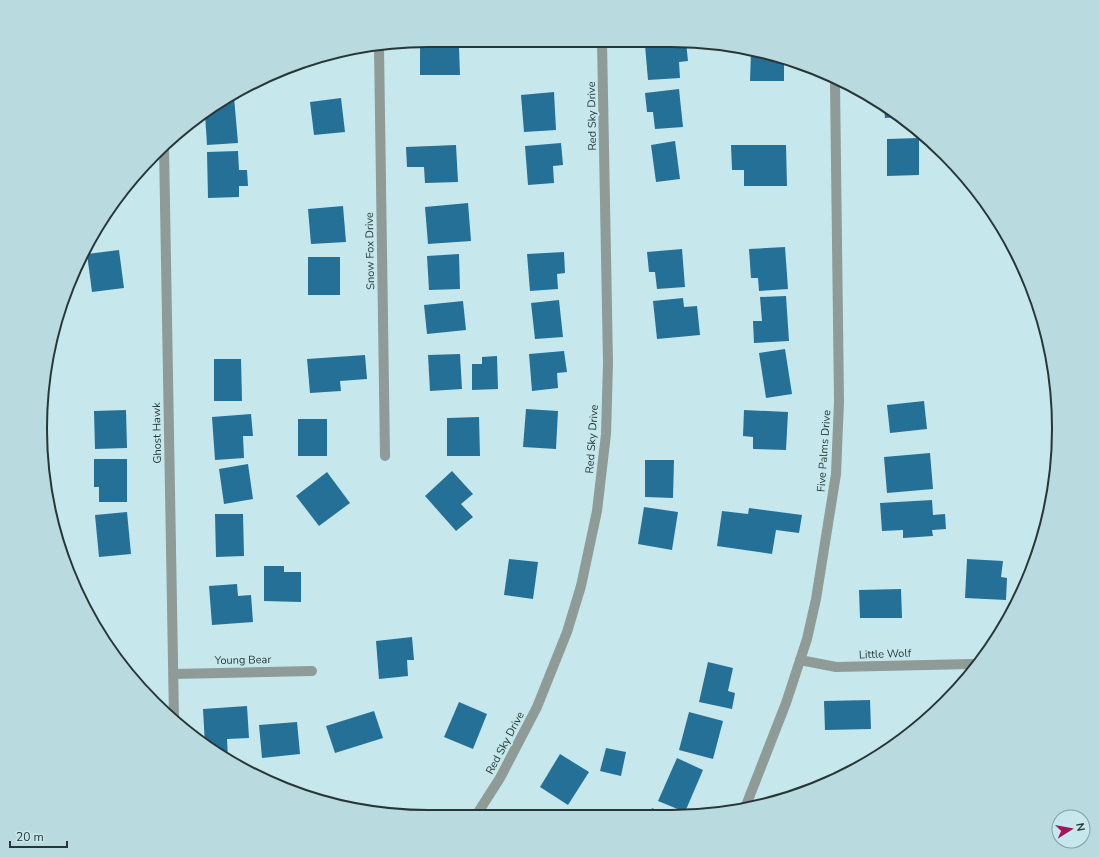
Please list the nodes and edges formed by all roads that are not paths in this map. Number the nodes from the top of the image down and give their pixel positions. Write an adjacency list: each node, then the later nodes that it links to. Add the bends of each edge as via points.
1 (602, 47): 12 (street, Red Sky Drive, via 608,363 606,434 597,511 581,586 567,632 537,707 500,778)
2 (378, 50): 5 (street, Snow Fox Drive)
3 (835, 84): 6 (street, Five Palms Drive, via 839,401 836,474 816,599)
4 (164, 154): 9 (street, Ghost Hawk)
5 (385, 456)
6 (800, 660): 7 (street, Little Wolf, via 836,667); 11 (street, Five Palms Drive)
7 (970, 664)
8 (312, 671): 9 (street, Young Bear)
9 (174, 674): 10 (street, Ghost Hawk)
10 (174, 712)
11 (747, 802)
12 (480, 810)

